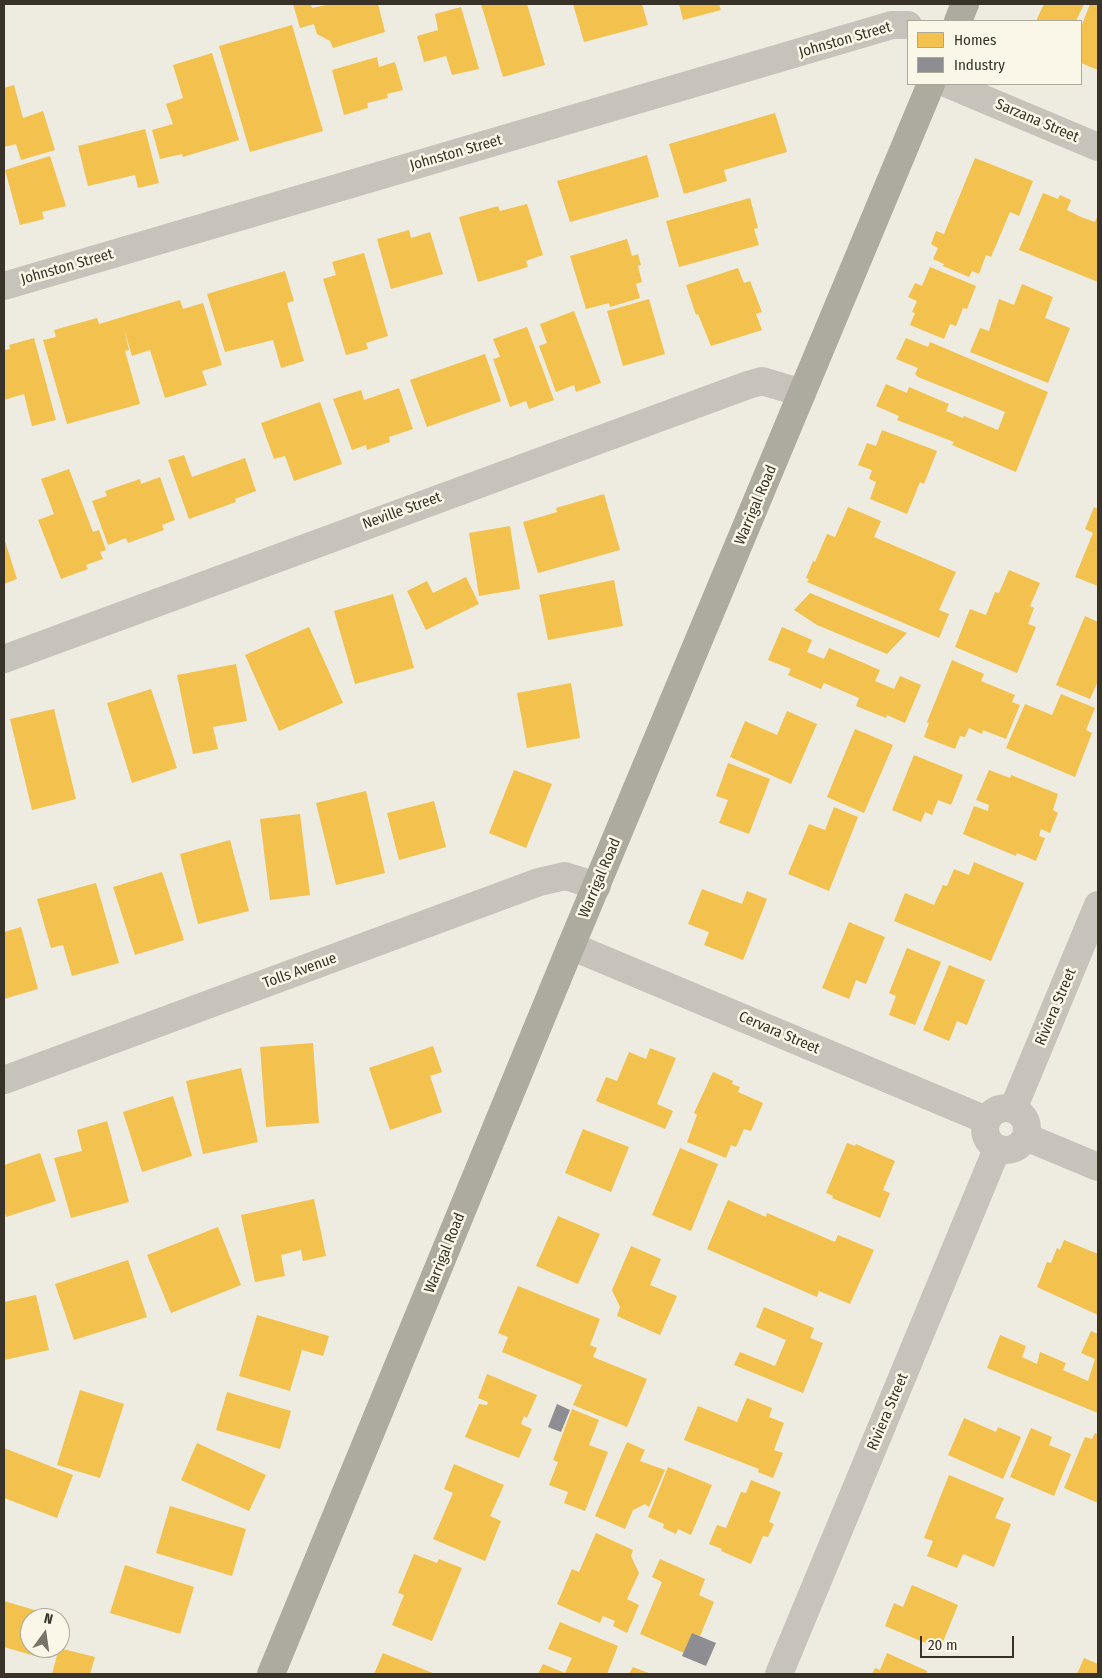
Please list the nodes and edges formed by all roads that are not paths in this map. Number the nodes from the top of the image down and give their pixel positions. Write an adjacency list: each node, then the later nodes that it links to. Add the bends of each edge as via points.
1 (907, 25): 5 (street, Johnston Street, via 892,25)
2 (932, 85): 6 (highway, Warrigal Road)
3 (950, 85): 4 (street, Sarzana Street)
4 (1098, 147)
5 (4, 286)
6 (802, 393): 7 (street, Neville Street, via 762,381 748,384); 8 (highway, Warrigal Road)
7 (4, 659)
8 (597, 886): 10 (highway, Warrigal Road); 11 (street, Tolls Avenue, via 565,876 539,882)
9 (1098, 905): 12 (street, Riviera Street)
10 (572, 946): 13 (street, Cervara Street); 17 (highway, Warrigal Road)
11 (4, 1080)
12 (1013, 1110): 13 (street, via 997,1110); 14 (street, via 1024,1118)
13 (986, 1120): 15 (street, via 986,1137)
14 (1026, 1137): 15 (street, via 1023,1143 1011,1150); 16 (street)
15 (997, 1150): 18 (street, Riviera Street)
16 (1098, 1167)
17 (271, 1674)
18 (779, 1674)

